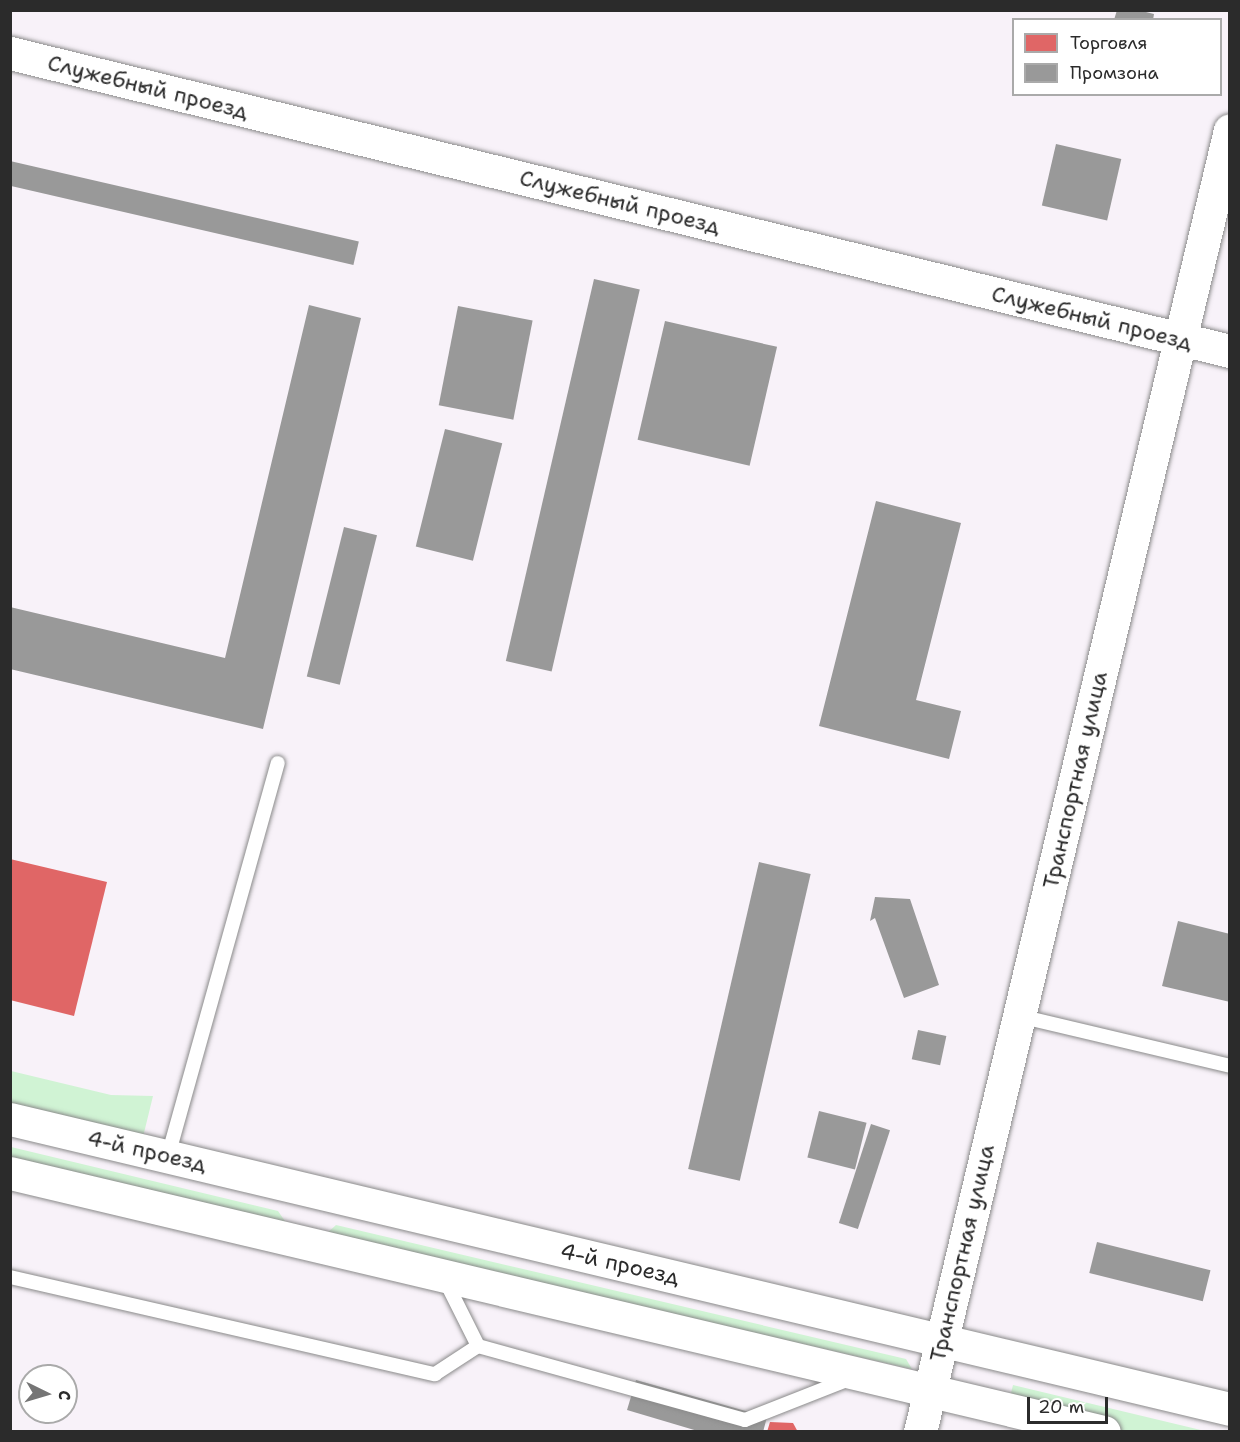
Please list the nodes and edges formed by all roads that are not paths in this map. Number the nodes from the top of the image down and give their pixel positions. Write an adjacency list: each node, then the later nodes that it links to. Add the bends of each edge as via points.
1 (10, 53): 3 (street, Служебный проезд)
2 (1230, 130): 3 (street, Транспортная улица)
3 (1180, 339): 4 (street, Служебный проезд); 6 (street, Транспортная улица)
4 (1230, 351)
5 (278, 763): 9 (lane)
6 (1018, 1016): 7 (lane); 13 (street, Транспортная улица)
7 (1230, 1066)
8 (10, 1119): 9 (street, 4-й проезд)
9 (168, 1156): 13 (street, 4-й проезд)
10 (10, 1173): 11 (street)
11 (443, 1275): 14 (lane); 15 (street)
12 (10, 1277): 14 (lane, via 435,1374)
13 (941, 1341): 16 (street, Транспортная улица); 17 (street, 4-й проезд)
14 (478, 1346): 15 (lane, via 745,1420)
15 (860, 1374): 16 (street)
16 (930, 1390): 18 (street, Транспортная улица); 19 (street)
17 (1230, 1409)
18 (920, 1431)
19 (1104, 1431)

